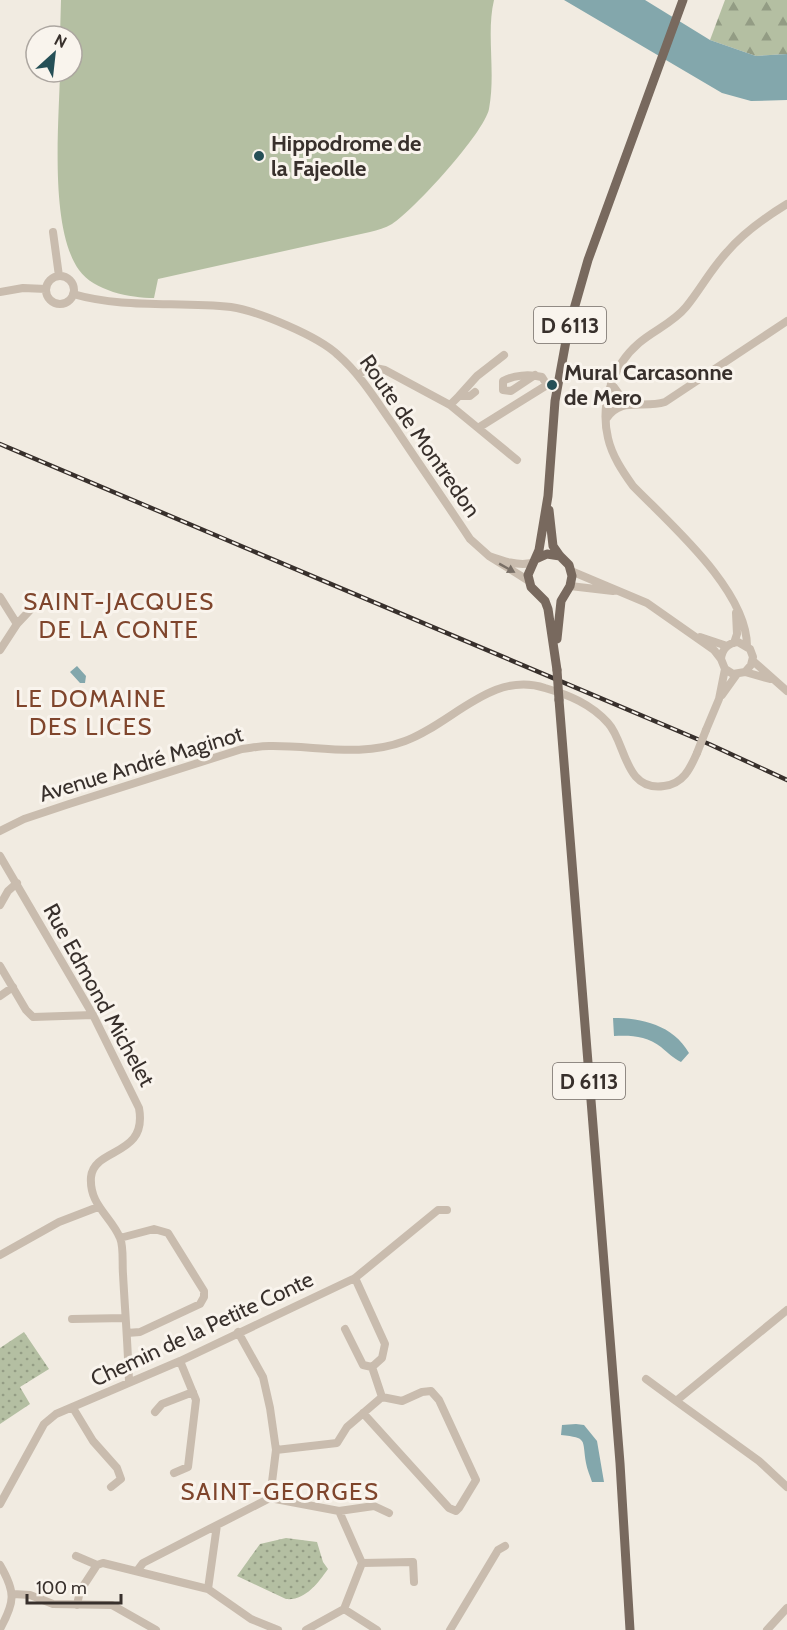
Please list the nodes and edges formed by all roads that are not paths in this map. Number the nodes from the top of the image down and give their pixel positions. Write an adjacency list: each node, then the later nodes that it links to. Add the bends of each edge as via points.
1 (683, 0): 23 (main road, D 6113, via 588,260 568,330 555,401)
2 (787, 204): 12 (street, via 744,234 685,309 625,357)
3 (53, 232): 4 (street)
4 (59, 276): 5 (street, via 50,280); 7 (street, via 71,281)
5 (46, 289): 6 (street); 7 (street, via 48,298 59,304)
6 (0, 292)
7 (73, 294): 10 (street, Route de Montredon, via 94,300 232,308 255,313 325,345)
8 (787, 321): 19 (street, via 665,402)
9 (504, 355): 15 (street)
10 (358, 375): 17 (street, via 370,368 385,370); 24 (street, Route de Montredon, via 470,539)
11 (535, 375): 21 (street, via 542,376 547,385)
12 (611, 383): 14 (street); 16 (street)
13 (475, 392): 15 (street)
14 (619, 394): 16 (street); 19 (street)
15 (459, 396): 17 (street)
16 (607, 398): 18 (street); 20 (street)
17 (450, 405): 21 (street)
18 (620, 405): 19 (street); 20 (street)
19 (644, 405)
20 (605, 420): 34 (street, via 608,440 623,472 709,565 731,595)
21 (478, 428): 22 (street)
22 (517, 460)
23 (548, 496): 25 (main road, D 6113, via 553,546); 26 (main road, D 6113)
24 (489, 556): 26 (street, via 524,565); 28 (street, Route de Montredon, one-way to 28)
25 (560, 556): 26 (main road, via 548,554); 27 (main road)
26 (534, 561): 28 (main road, via 529,568)
27 (572, 571): 29 (main road); 30 (street)
28 (529, 581): 31 (main road)
29 (567, 589): 30 (street); 31 (main road, via 553,598); 43 (main road, D 6113, via 561,601)
30 (622, 592): 36 (street, via 647,603)
31 (541, 596): 43 (main road, D 6113, via 548,609)
32 (0, 597): 35 (street)
33 (34, 606): 35 (street)
34 (736, 609): 37 (street, via 738,626); 38 (street)
35 (17, 624): 39 (street)
36 (695, 636): 37 (street); 40 (street)
37 (730, 644): 38 (street); 40 (street)
38 (747, 646): 41 (street)
39 (0, 650)
40 (721, 659): 42 (street)
41 (753, 661): 44 (street); 45 (street)
42 (725, 669): 44 (street); 47 (street)
43 (557, 670): 79 (main road, D 6113, bridge)
44 (741, 673): 45 (street, via 757,674); 47 (street)
45 (779, 684): 46 (street)
46 (787, 691)
47 (719, 699): 48 (street, Avenue André Maginot, bridge, via 690,769 676,783 660,787 637,778 611,726 597,711 545,688 529,683 512,684 491,692 422,734 379,749 242,749 24,819)
48 (0, 831)
49 (0, 856): 50 (street, Rue Edmond Michelet)
50 (17, 883): 51 (street); 56 (street, Rue Edmond Michelet)
51 (0, 905)
52 (0, 966): 53 (street)
53 (4, 979): 54 (street)
54 (13, 987): 55 (street); 56 (street, via 33,1017)
55 (0, 996)
56 (93, 1015): 57 (street, Rue Edmond Michelet, via 139,1108 141,1120 136,1136 92,1172 92,1190)
57 (98, 1207): 59 (street); 60 (street, via 59,1222)
58 (447, 1210): 61 (street, Chemin de la Petite Conte, via 438,1210)
59 (120, 1238): 63 (street); 67 (street, via 154,1229 168,1233 204,1291 200,1304 140,1332)
60 (0, 1255)
61 (355, 1278): 66 (street, Chemin de la Petite Conte); 69 (street, via 385,1344 382,1358)
62 (787, 1310): 74 (street)
63 (125, 1318): 64 (street); 67 (street)
64 (72, 1319)
65 (345, 1329): 69 (street, via 363,1365)
66 (238, 1332): 68 (street, Chemin de la Petite Conte); 78 (street, via 263,1377)
67 (128, 1333): 71 (street)
68 (180, 1361): 71 (street, Chemin de la Petite Conte); 72 (street)
69 (372, 1368): 73 (street)
70 (646, 1379): 74 (street)
71 (129, 1383): 75 (street, Chemin de la Petite Conte)
72 (193, 1392): 76 (street, via 162,1404); 80 (street, via 196,1400 188,1467)
73 (381, 1397): 77 (street); 77 (street, via 402,1401 431,1391 439,1400 476,1480 456,1511 449,1508)
74 (676, 1401): 82 (street, via 759,1461)
75 (73, 1408): 81 (street, via 93,1441 117,1468 121,1479); 84 (street, Chemin de la Petite Conte, via 44,1424)
76 (155, 1412)
77 (363, 1413): 78 (street, via 344,1430 337,1443)
78 (276, 1450): 83 (street)
79 (620, 1462): 106 (main road, D 6113); 107 (main road, D 6113)
80 (174, 1473)
81 (111, 1487)
82 (787, 1487)
83 (270, 1498): 85 (street); 87 (street)
84 (0, 1504)
85 (339, 1511): 86 (street, via 374,1506); 90 (street)
86 (389, 1513)
87 (217, 1525): 93 (street, via 143,1563); 95 (street)
88 (505, 1546): 105 (street, via 498,1550)
89 (76, 1556): 92 (street)
90 (362, 1563): 94 (street, via 413,1562); 99 (street)
91 (0, 1565): 96 (street)
92 (97, 1565): 93 (street); 97 (street)
93 (137, 1571): 95 (street)
94 (414, 1582)
95 (208, 1589): 102 (street, via 251,1618)
96 (13, 1594): 97 (street); 100 (street, via 10,1611)
97 (76, 1605): 101 (street, via 112,1605)
98 (787, 1608): 108 (street)
99 (344, 1609): 103 (street); 104 (street)
100 (0, 1629)
101 (156, 1630)
102 (278, 1630)
103 (306, 1630)
104 (377, 1630)
105 (450, 1630)
106 (628, 1630)
107 (636, 1630)
108 (767, 1630)

